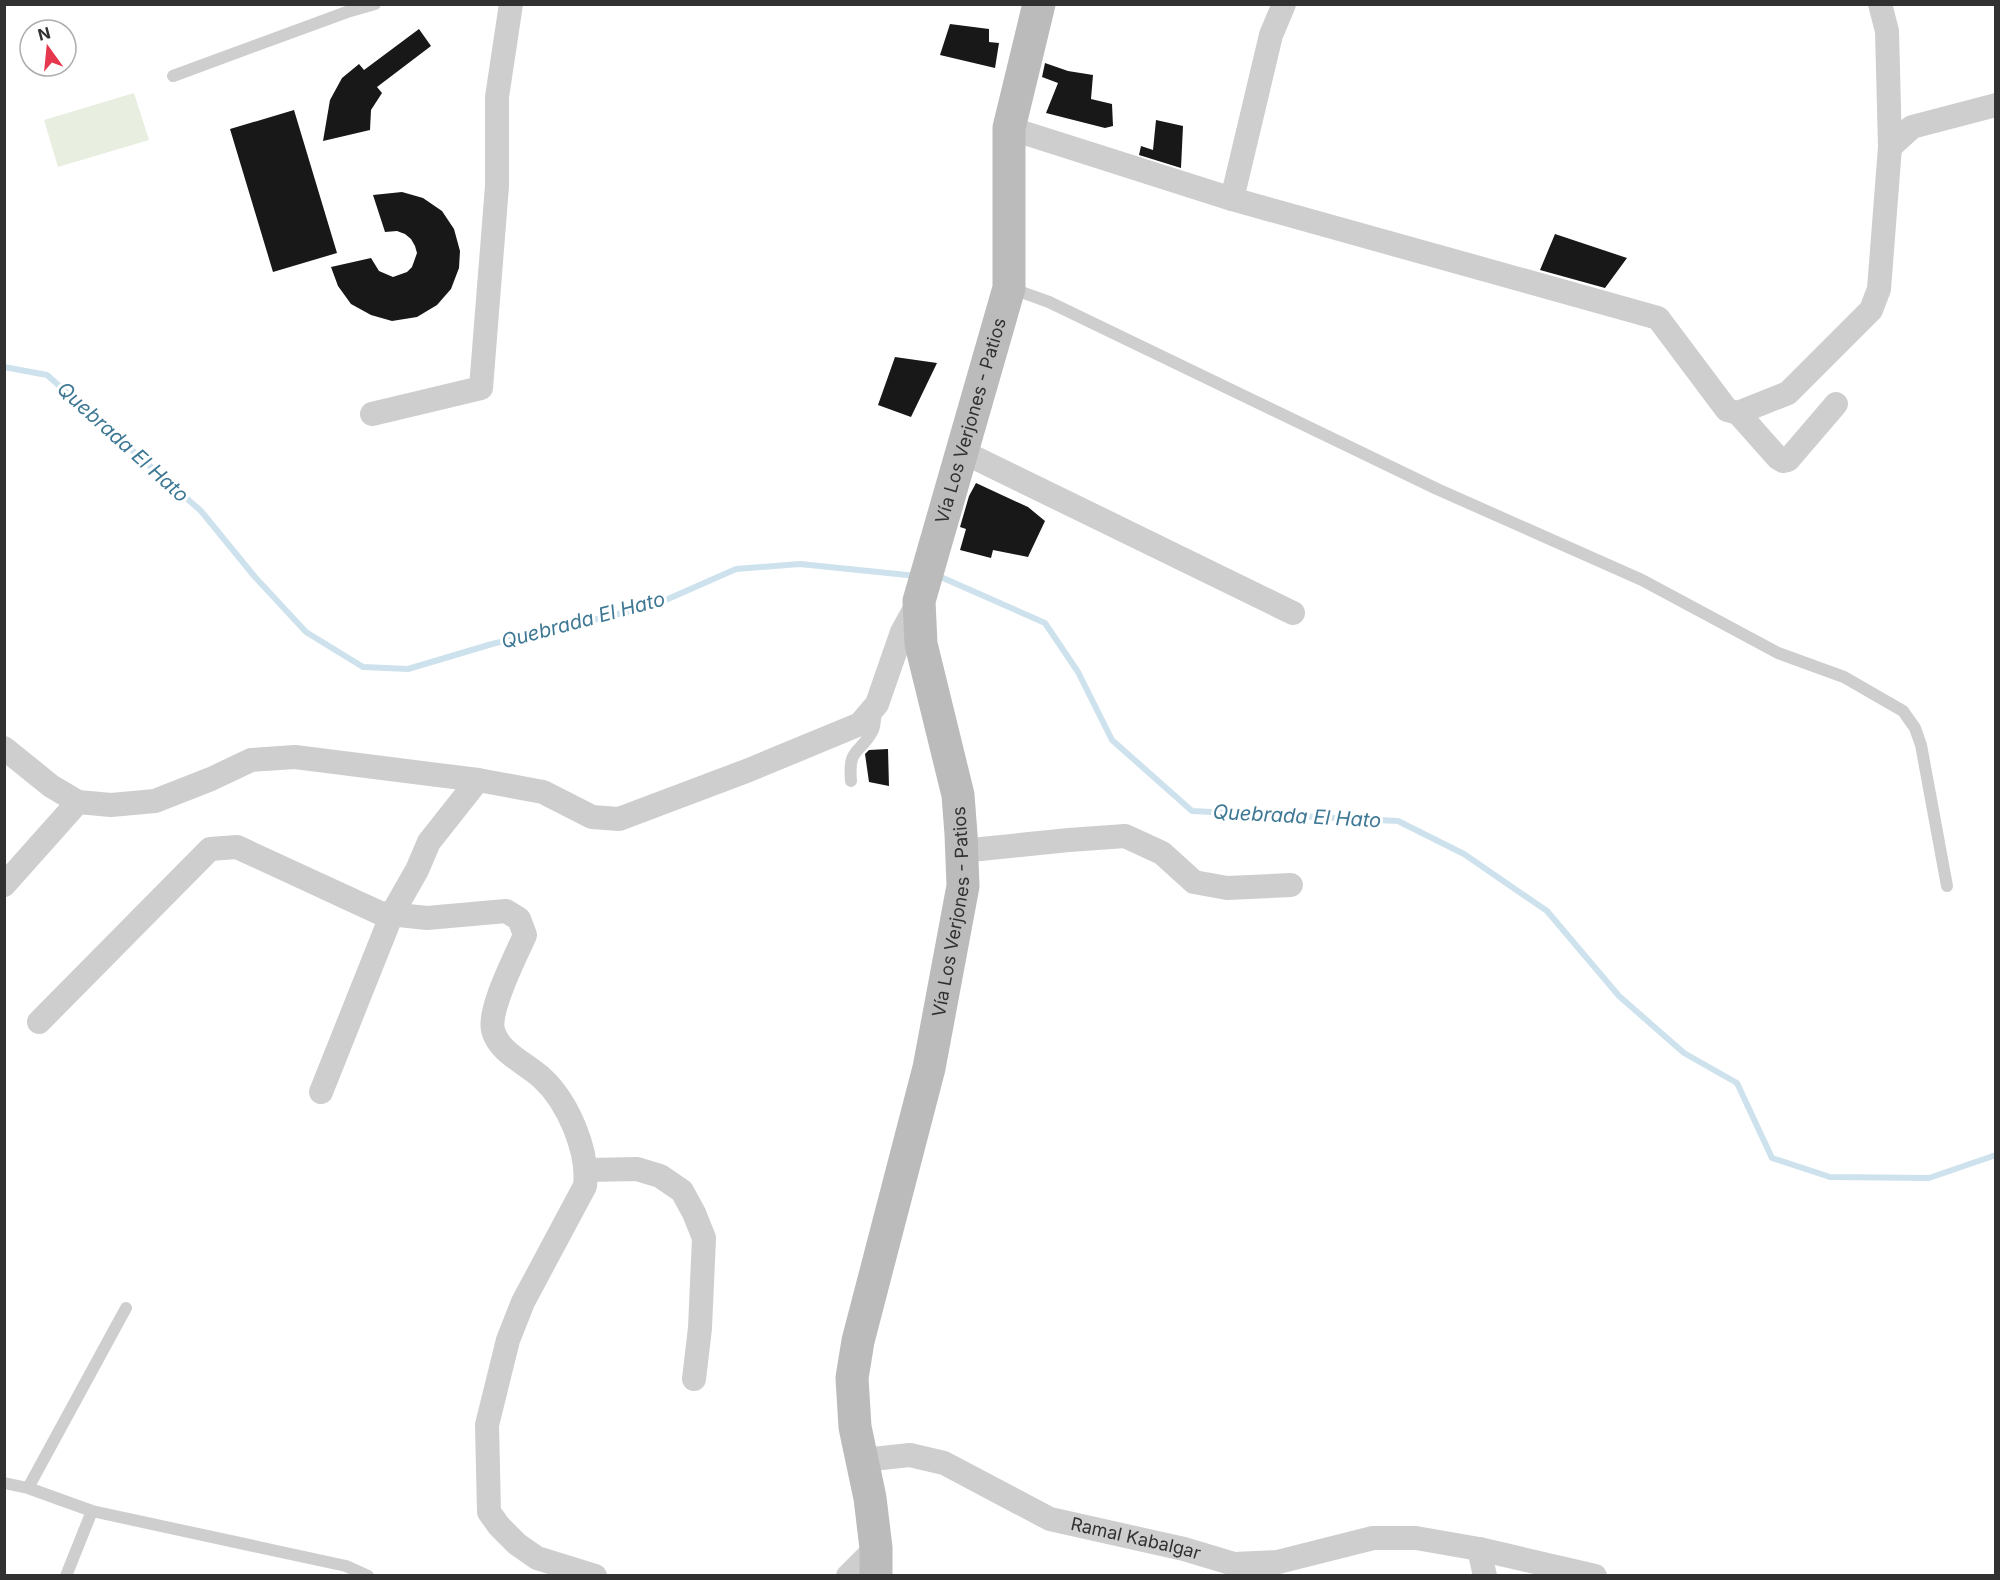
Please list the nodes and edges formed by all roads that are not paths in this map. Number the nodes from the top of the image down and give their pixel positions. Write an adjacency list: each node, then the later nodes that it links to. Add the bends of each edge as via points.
1 (375, 4): 6 (lane)
2 (511, 4): 14 (street, via 497,97 497,186 482,388)
3 (1039, 4): 8 (street, Vía Los Verjones - Patios)
4 (1284, 4): 10 (street, via 1271,35)
5 (1880, 4): 9 (street, via 1887,31)
6 (173, 76)
7 (1995, 105): 9 (street, via 1912,127)
8 (1009, 128): 10 (street); 11 (street, Vía Los Verjones - Patios)
9 (1890, 147): 13 (street, via 1879,289 1871,310 1788,393)
10 (1232, 199): 13 (street, via 1658,318 1727,411)
11 (1009, 288): 15 (street, Vía Los Verjones - Patios); 26 (lane, via 1049,302 1437,489 1642,580 1778,653 1844,677 1903,711 1921,745)
12 (1836, 404): 13 (street, via 1783,461)
13 (1738, 413)
14 (372, 414)
15 (961, 451): 16 (street, Vía Los Verjones - Patios); 17 (street)
16 (924, 585): 18 (street, via 902,632); 23 (street, Vía Los Verjones - Patios, via 921,644 958,795)
17 (1293, 613)
18 (877, 704): 20 (street, via 860,724 619,819 592,817 543,792); 21 (lane, via 874,729 849,765)
19 (4, 748): 22 (street)
20 (478, 780): 22 (street, via 296,757 251,760 155,801 111,805); 27 (street, via 429,842)
21 (851, 781)
22 (78, 802): 24 (street)
23 (961, 851): 25 (street, via 1125,836 1162,853 1194,882 1227,888); 33 (street, Vía Los Verjones - Patios, via 963,886 929,1068 858,1341 852,1378 855,1427)
24 (4, 885)
25 (1291, 885)
26 (1947, 886)
27 (392, 914): 28 (street, via 380,913 237,847 210,849); 29 (street); 30 (street, via 427,918 506,912 519,919 525,935 494,1010 493,1031 503,1048 543,1079 569,1112)
28 (39, 1022)
29 (321, 1092)
30 (587, 1170): 32 (street, via 637,1169 660,1176 682,1191 694,1213 704,1238); 41 (street, via 585,1186 508,1340 487,1425 489,1512 499,1527 537,1558)
31 (126, 1308): 35 (lane)
32 (694, 1379)
33 (863, 1460): 37 (street, Ramal Kabalgar, via 910,1455 944,1463 1050,1519 1234,1564 1278,1562 1373,1538 1416,1538); 38 (street, Vía Los Verjones - Patios)
34 (4, 1483): 35 (lane)
35 (28, 1488): 36 (lane)
36 (92, 1511): 39 (lane); 40 (lane, via 346,1566)
37 (1479, 1550): 43 (street); 44 (street, Ramal Kabalgar)
38 (876, 1562): 42 (street)
39 (66, 1575)
40 (368, 1575)
41 (595, 1575)
42 (848, 1575)
43 (1485, 1575)
44 (1595, 1575)

